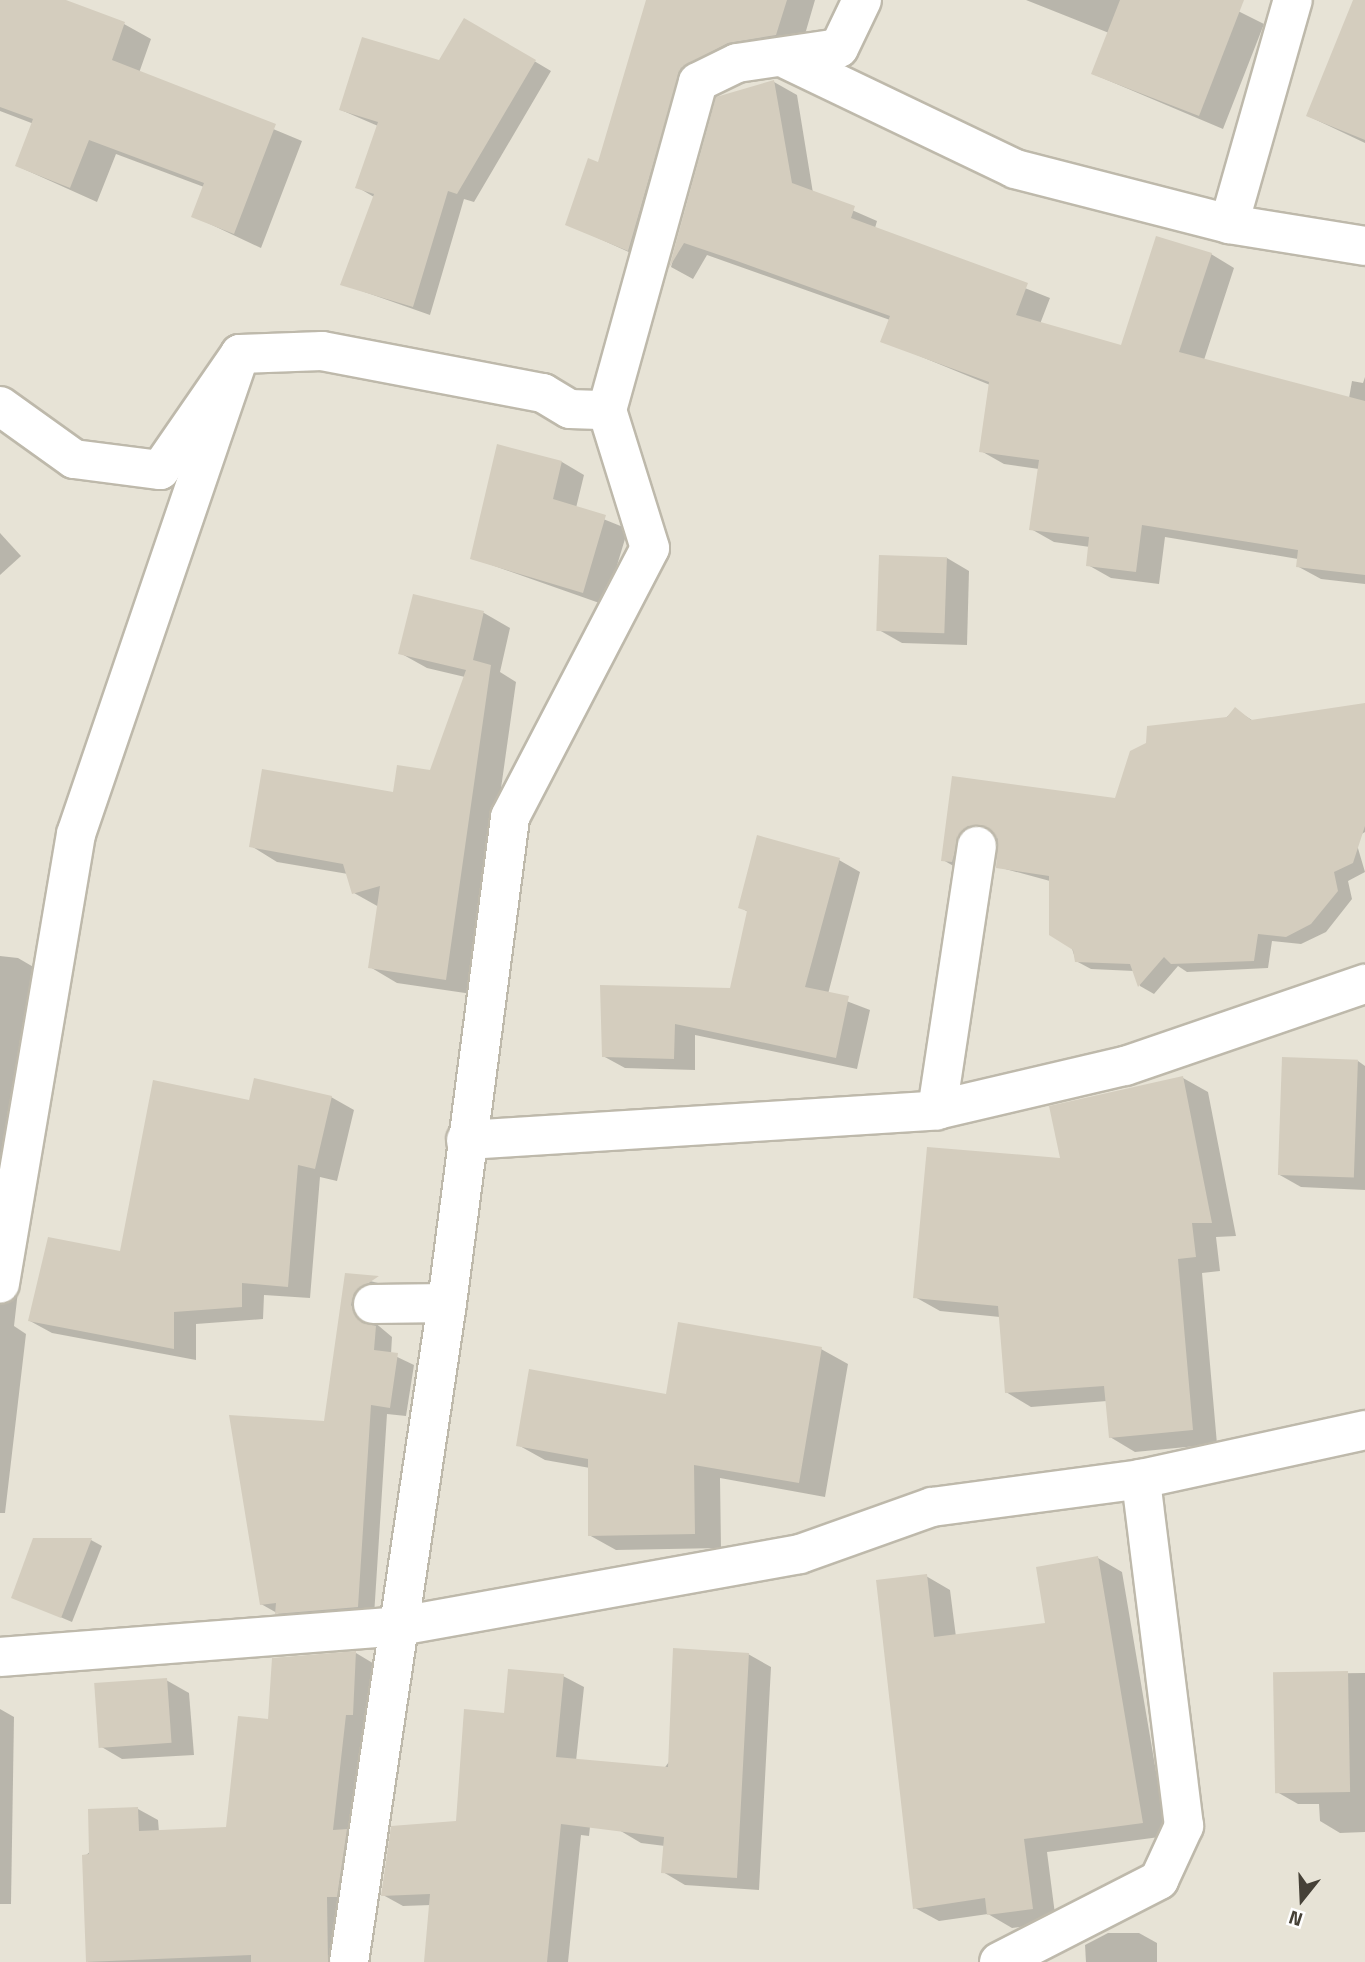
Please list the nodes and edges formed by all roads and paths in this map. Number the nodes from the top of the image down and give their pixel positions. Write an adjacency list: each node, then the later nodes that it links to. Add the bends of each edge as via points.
1 (862, 0): 3 (street, via 839,48)
2 (1293, 0): 4 (street)
3 (788, 60): 4 (street, via 1015,169); 8 (street, via 737,64 698,82)
4 (1229, 224): 5 (street)
5 (1365, 246)
6 (240, 354): 7 (street, via 159,470 74,459); 8 (street, via 322,351 543,393 570,409); 13 (street, via 76,834)
7 (0, 406)
8 (607, 410): 12 (street, via 650,548 510,817)
9 (977, 846): 11 (street)
10 (1365, 984): 11 (street, via 1125,1066)
11 (937, 1110): 12 (street)
12 (466, 1140): 14 (street)
13 (0, 1283)
14 (447, 1303): 15 (street); 18 (street)
15 (373, 1304)
16 (1365, 1430): 17 (street)
17 (1141, 1479): 18 (street, via 932,1507 800,1554); 21 (street, via 1184,1826 1159,1880)
18 (400, 1626): 19 (street); 20 (street)
19 (0, 1657)
20 (349, 1962)
21 (999, 1962)

